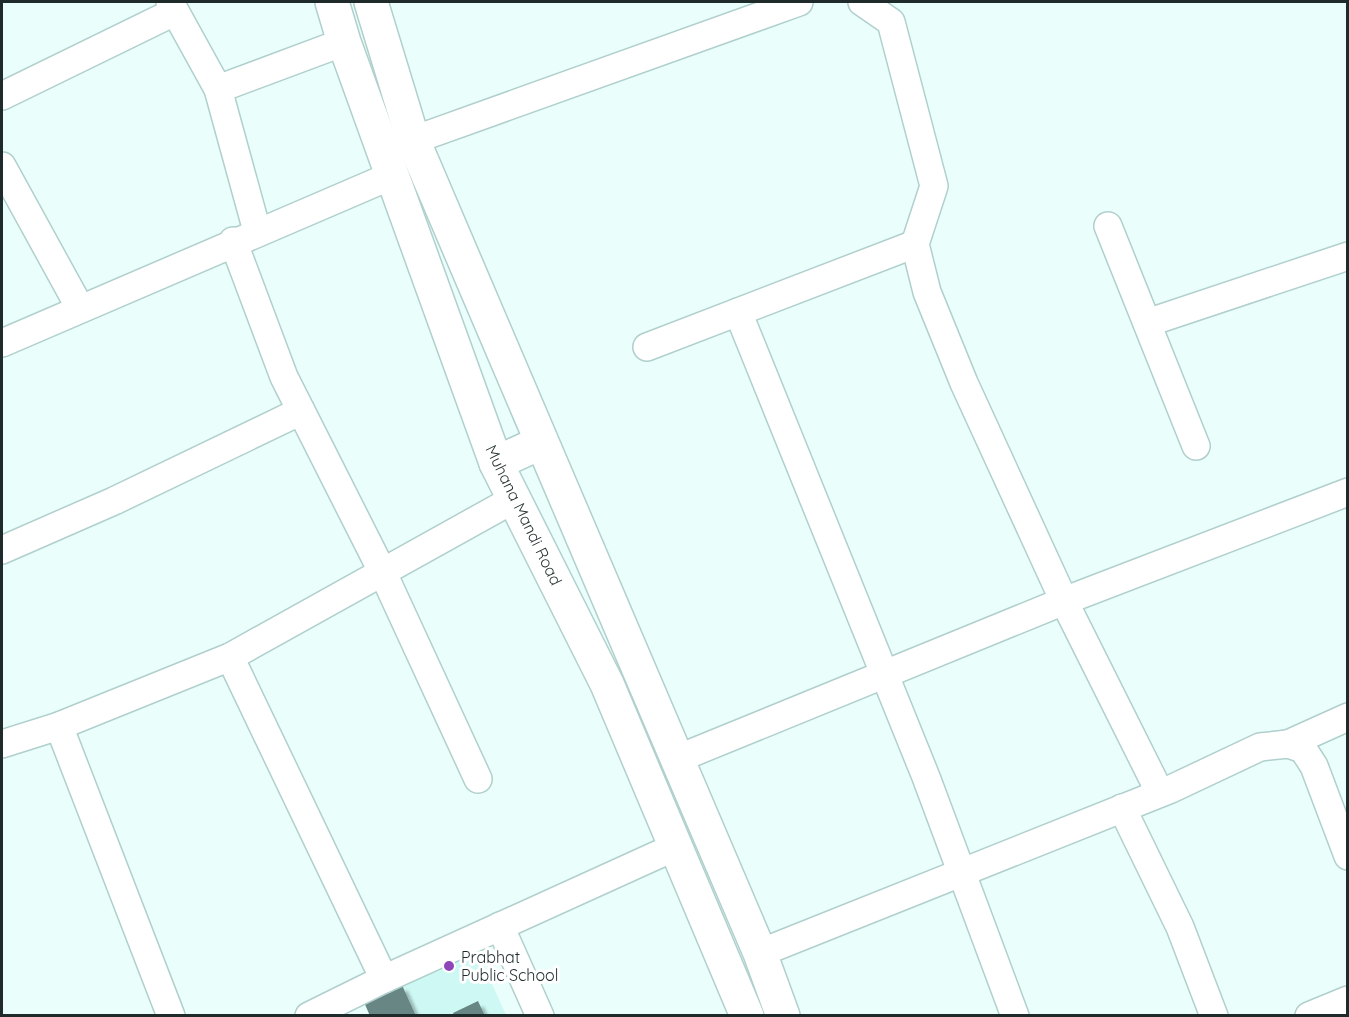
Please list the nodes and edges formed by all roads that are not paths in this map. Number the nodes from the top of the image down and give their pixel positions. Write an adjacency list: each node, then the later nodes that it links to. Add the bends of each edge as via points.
1 (332, 2): 6 (main road, Muhana Mandi Road)
2 (371, 2): 9 (main road)
3 (799, 2): 9 (street)
4 (862, 2): 14 (street, via 891,22 934,186)
5 (172, 7): 7 (street); 8 (street)
6 (344, 42): 7 (street); 9 (main road, Muhana Mandi Road)
7 (218, 89): 12 (street)
8 (2, 96)
9 (397, 155): 12 (street); 22 (main road); 24 (main road, Muhana Mandi Road)
10 (2, 166): 16 (street)
11 (1108, 226): 18 (street)
12 (257, 231): 13 (street)
13 (233, 242): 16 (street); 21 (street, via 284,377)
14 (915, 244): 17 (street); 29 (street, via 927,292 964,383)
15 (1347, 256): 18 (street)
16 (80, 308): 19 (street)
17 (738, 312): 20 (street); 31 (street)
18 (1147, 323): 23 (street)
19 (2, 343)
20 (647, 347)
21 (301, 411): 27 (street); 28 (street)
22 (540, 443): 24 (main road); 36 (main road)
23 (1196, 446)
24 (496, 463): 26 (main road, Muhana Mandi Road)
25 (1347, 492): 29 (street)
26 (514, 499): 28 (street); 40 (main road, Muhana Mandi Road, via 607,684)
27 (2, 550)
28 (383, 573): 30 (street); 37 (street)
29 (1064, 601): 31 (street); 38 (street)
30 (230, 657): 33 (street); 45 (street)
31 (884, 676): 36 (street); 42 (street)
32 (1347, 717): 35 (street)
33 (59, 726): 34 (street); 47 (street)
34 (2, 744)
35 (1288, 744): 38 (street, via 1260,747); 41 (street, via 1303,748 1314,766)
36 (677, 759): 44 (main road)
37 (478, 779)
38 (1160, 793): 39 (street)
39 (1122, 808): 42 (street); 53 (street, via 1180,927)
40 (677, 846): 43 (street); 50 (main road, Muhana Mandi Road)
41 (1347, 856)
42 (961, 872): 44 (street); 52 (street)
43 (500, 926): 45 (street); 49 (street)
44 (760, 952): 51 (main road)
45 (384, 979): 48 (street)
46 (1347, 1000): 54 (street)
47 (171, 1016)
48 (309, 1016)
49 (540, 1016)
50 (747, 1016)
51 (783, 1016)
52 (1015, 1016)
53 (1214, 1016)
54 (1309, 1016)

